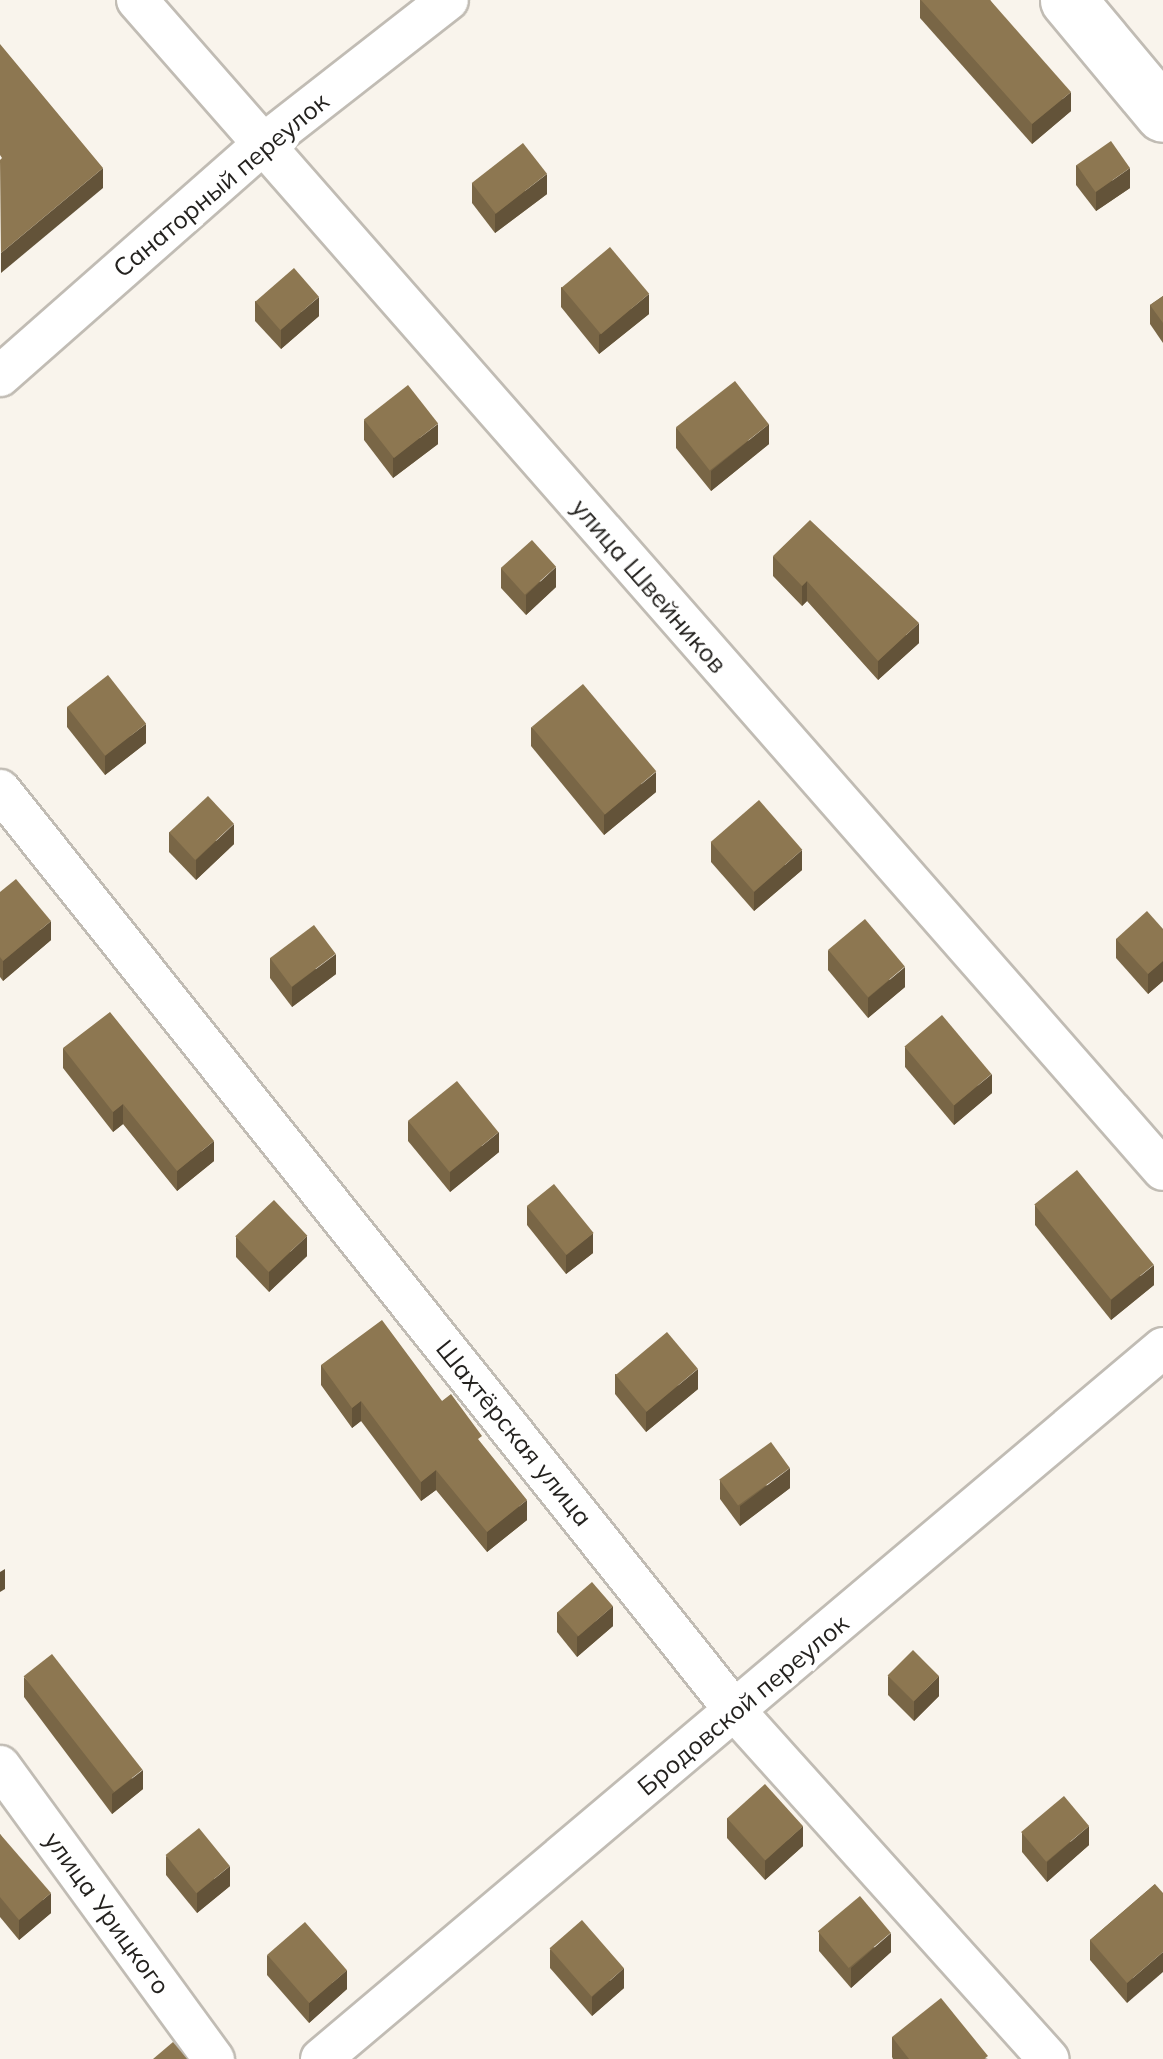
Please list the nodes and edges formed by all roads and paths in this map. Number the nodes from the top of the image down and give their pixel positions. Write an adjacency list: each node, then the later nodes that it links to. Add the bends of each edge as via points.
1 (138, 0): 5 (street, улица Швейников)
2 (448, 0): 5 (street, Санаторный переулок)
3 (1068, 0): 4 (street)
4 (1163, 114)
5 (261, 146): 6 (street, Санаторный переулок); 8 (street, улица Швейников)
6 (0, 376)
7 (0, 790): 10 (street, Шахтёрская улица)
8 (1163, 1170)
9 (1163, 1348): 10 (street, Бродовской переулок)
10 (736, 1712): 13 (street, Бродовской переулок); 14 (street, Шахтёрская улица)
11 (0, 1766): 12 (street, улица Урицкого)
12 (214, 2059)
13 (321, 2059)
14 (1048, 2059)

